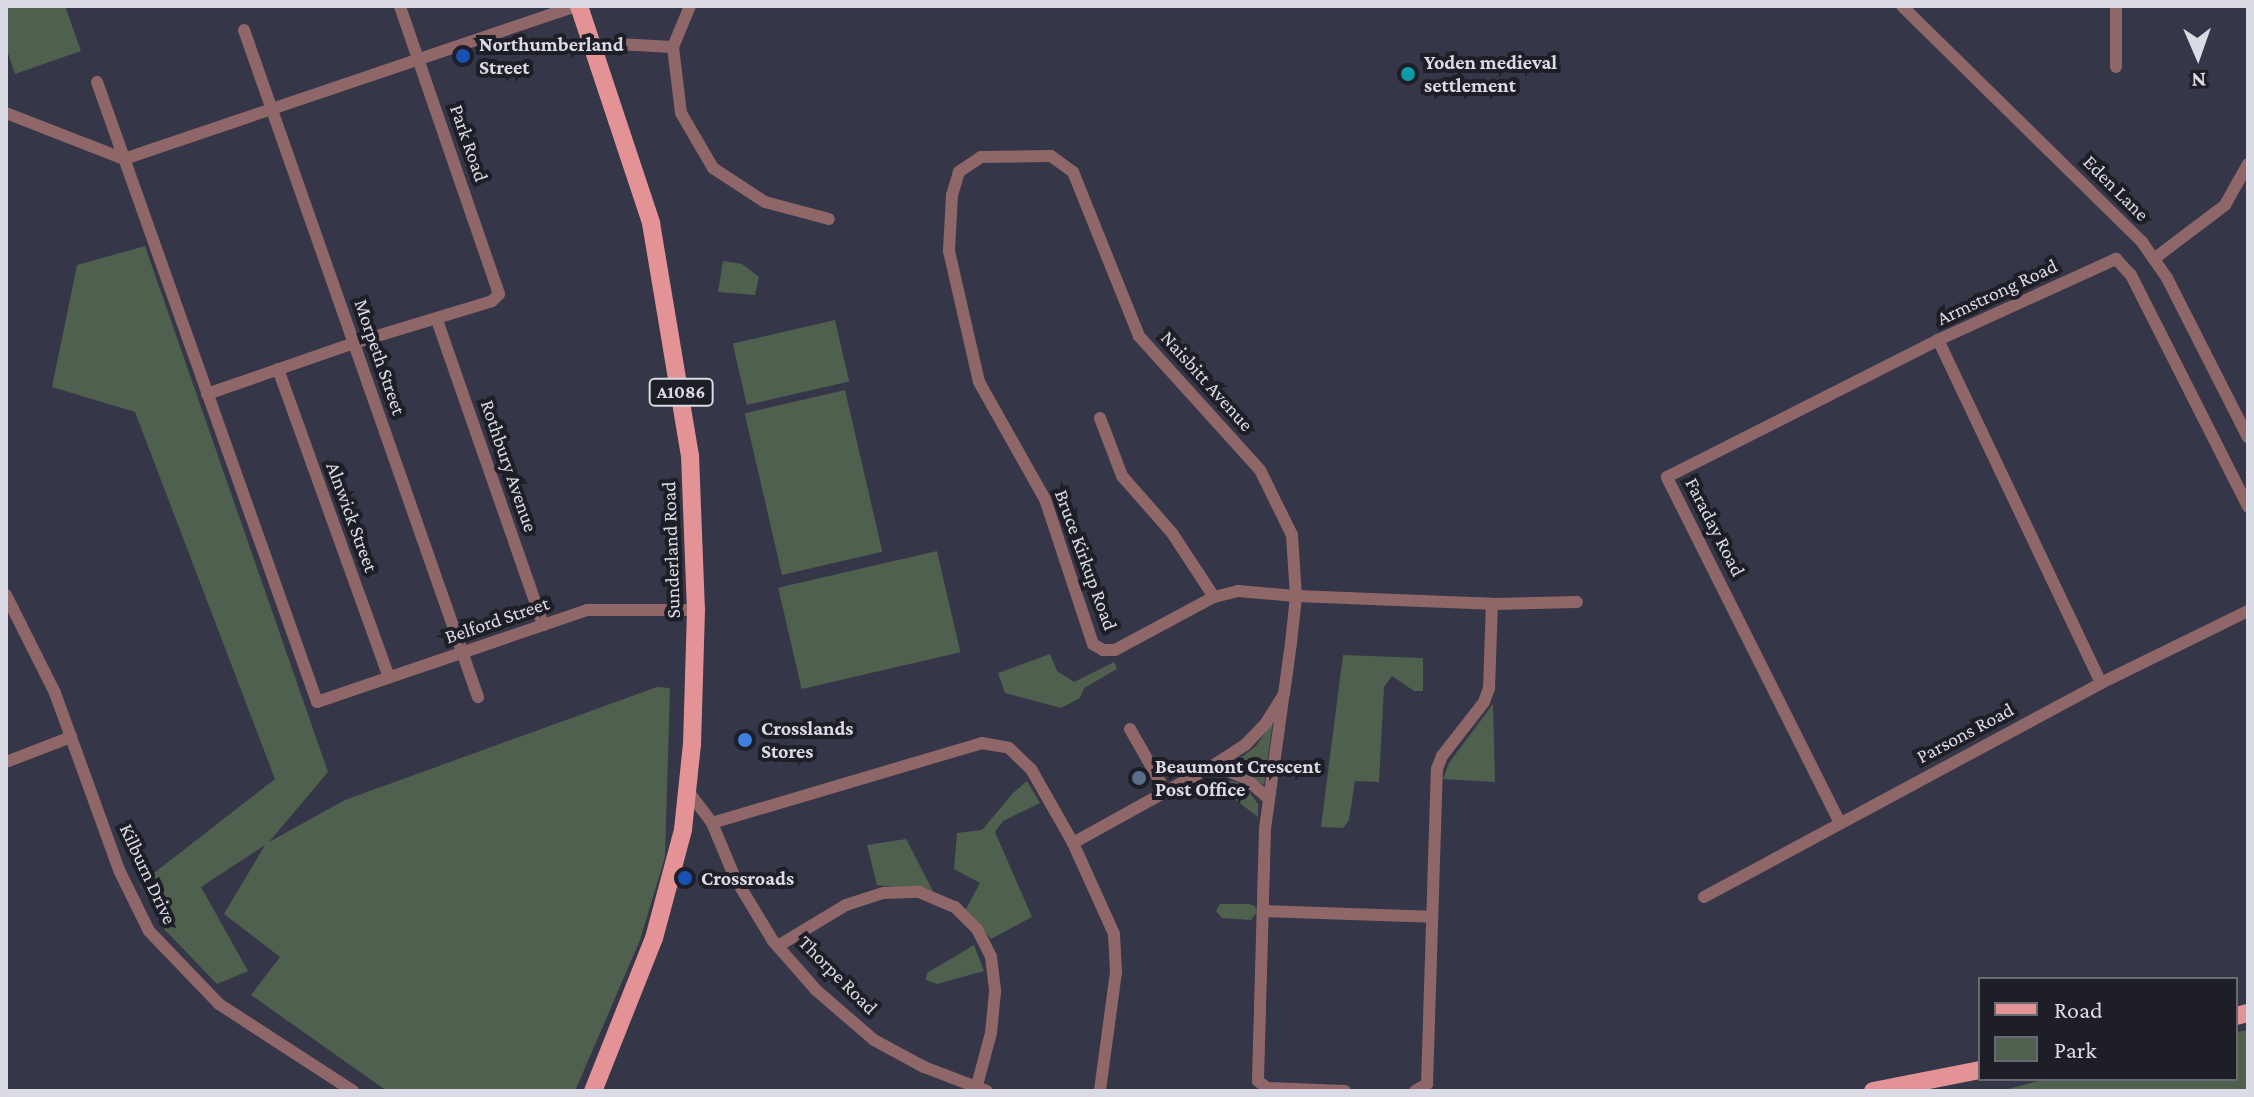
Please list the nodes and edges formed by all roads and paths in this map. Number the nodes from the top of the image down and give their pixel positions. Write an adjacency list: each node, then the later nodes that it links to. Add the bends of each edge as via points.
1 (400, 6): 9 (street, Park Road)
2 (578, 6): 8 (main road, Sunderland Road / A1086); 9 (street)
3 (690, 6): 7 (street)
4 (1902, 6): 18 (street, Eden Lane)
5 (2116, 6): 10 (street)
6 (244, 30): 12 (street, Morpeth Street)
7 (673, 47): 8 (street, via 617,44); 17 (street, via 681,113 713,168 765,202)
8 (596, 50): 32 (main road, Sunderland Road / A1086, via 651,223 666,297 690,455)
9 (419, 60): 12 (street); 19 (street, Park Road, via 499,294)
10 (2116, 67)
11 (97, 82): 14 (street)
12 (272, 109): 14 (street); 21 (street, Morpeth Street)
13 (6, 113): 14 (street)
14 (124, 159): 23 (street)
15 (2248, 164): 18 (street, via 2225,205)
16 (959, 172): 28 (street, Naisbitt Avenue, via 981,157 1002,155 1051,156 1073,172 1139,336 1260,470 1292,535); 29 (street, Bruce Kirkup Road, via 952,195 949,251 979,382 1045,499 1093,644 1115,650)
17 (829, 219)
18 (2155, 258): 25 (street, Eden Lane)
19 (437, 320): 21 (street); 34 (street, Rothbury Avenue)
20 (1938, 340): 26 (street, Armstrong Road, via 2116,259 2131,275); 37 (street, Armstrong Road); 48 (street, Faraday Road, via 1667,477)
21 (354, 343): 22 (street); 35 (street, Morpeth Street)
22 (278, 369): 23 (street); 36 (street, Alnwick Street)
23 (207, 394): 36 (street, Belford Street, via 317,702)
24 (1100, 418): 29 (street, via 1122,476 1172,533)
25 (2248, 438)
26 (2248, 507)
27 (6, 595): 41 (street, Kilburn Drive, via 41,660)
28 (1296, 596): 29 (street, Bruce Kirkup Road, via 1238,591); 31 (street, Bruce Kirkup Road); 38 (street)
29 (1214, 597)
30 (1577, 602): 31 (street, Bruce Kirkup Road)
31 (1492, 604): 52 (street, via 1489,688 1437,769)
32 (696, 610): 34 (street, Belford Street, via 587,610); 44 (main road, Sunderland Road / A1086)
33 (2248, 611): 37 (street, Parsons Road)
34 (543, 625): 35 (street, Belford Street)
35 (463, 653): 36 (street, Belford Street); 39 (street, Morpeth Street)
36 (389, 678)
37 (2101, 683): 48 (street, Parsons Road)
38 (1284, 694): 43 (street, via 1245,745); 46 (street)
39 (478, 697)
40 (1130, 729): 45 (street)
41 (71, 737): 42 (street); 56 (street, Kilburn Drive, via 119,870 156,939 219,1004)
42 (6, 762)
43 (1214, 765): 45 (street); 46 (street, via 1245,778)
44 (688, 791): 47 (street, Thorpe Road); 57 (main road, Sunderland Road / A1086, via 654,938)
45 (1166, 792): 49 (street)
46 (1269, 799): 51 (street)
47 (712, 823): 49 (street, via 982,743 1009,748 1031,769); 53 (street, Thorpe Road, via 735,878)
48 (1840, 823): 50 (street, Parsons Road)
49 (1073, 843): 58 (street, via 1114,934 1116,972)
50 (1704, 897)
51 (1263, 911): 52 (street); 59 (street, via 1258,1081 1267,1088)
52 (1431, 917): 61 (street, via 1427,1084)
53 (778, 946): 55 (street, Thorpe Road, via 816,990 874,1040); 55 (street, via 846,905 884,893 919,892 955,907 977,929 991,957 995,992)
54 (1978, 1070): 62 (main road)
55 (981, 1090)
56 (353, 1091)
57 (593, 1091)
58 (1100, 1091)
59 (1345, 1091): 60 (street)
60 (1358, 1091)
61 (1415, 1091)
62 (1873, 1091)

